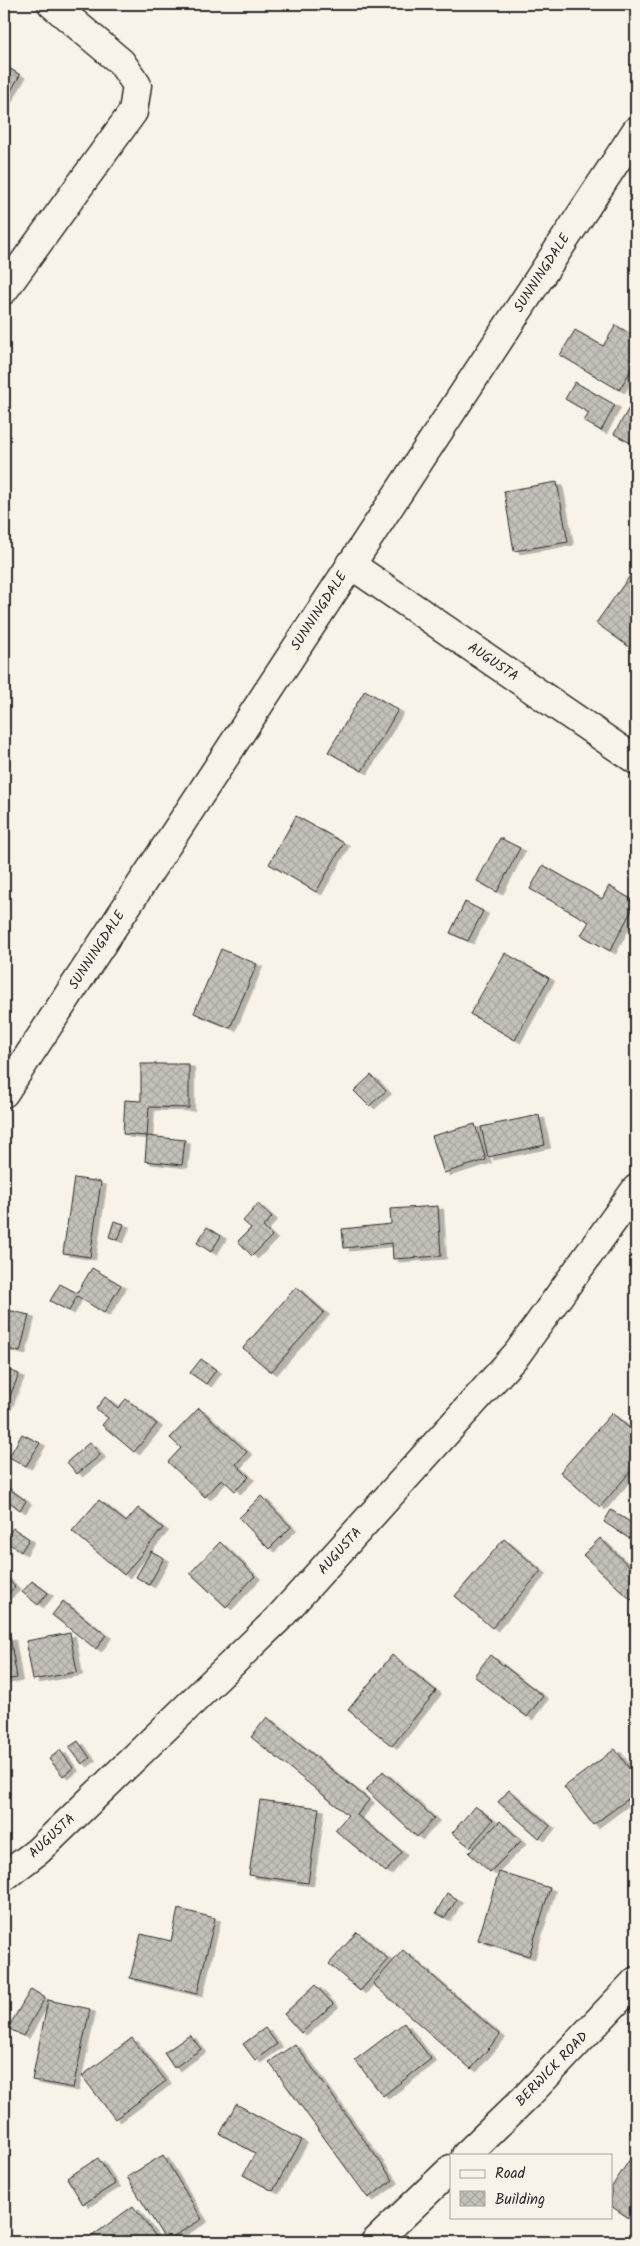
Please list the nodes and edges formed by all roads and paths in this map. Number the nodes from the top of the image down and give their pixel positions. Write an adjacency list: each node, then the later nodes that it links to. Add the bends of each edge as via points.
1 (52, 4): 3 (street, via 121,62 137,85 133,112)
2 (635, 134): 4 (street, SUNNINGDALE)
3 (4, 290)
4 (350, 564): 5 (street, AUGUSTA); 6 (street, SUNNINGDALE)
5 (636, 760)
6 (4, 1093)
7 (636, 1189): 8 (street, AUGUSTA, via 517,1354 278,1619 38,1852)
8 (4, 1877)
9 (636, 1981): 10 (street, BERWICK ROAD)
10 (467, 2154)
11 (450, 2170): 12 (street)
12 (375, 2242)

